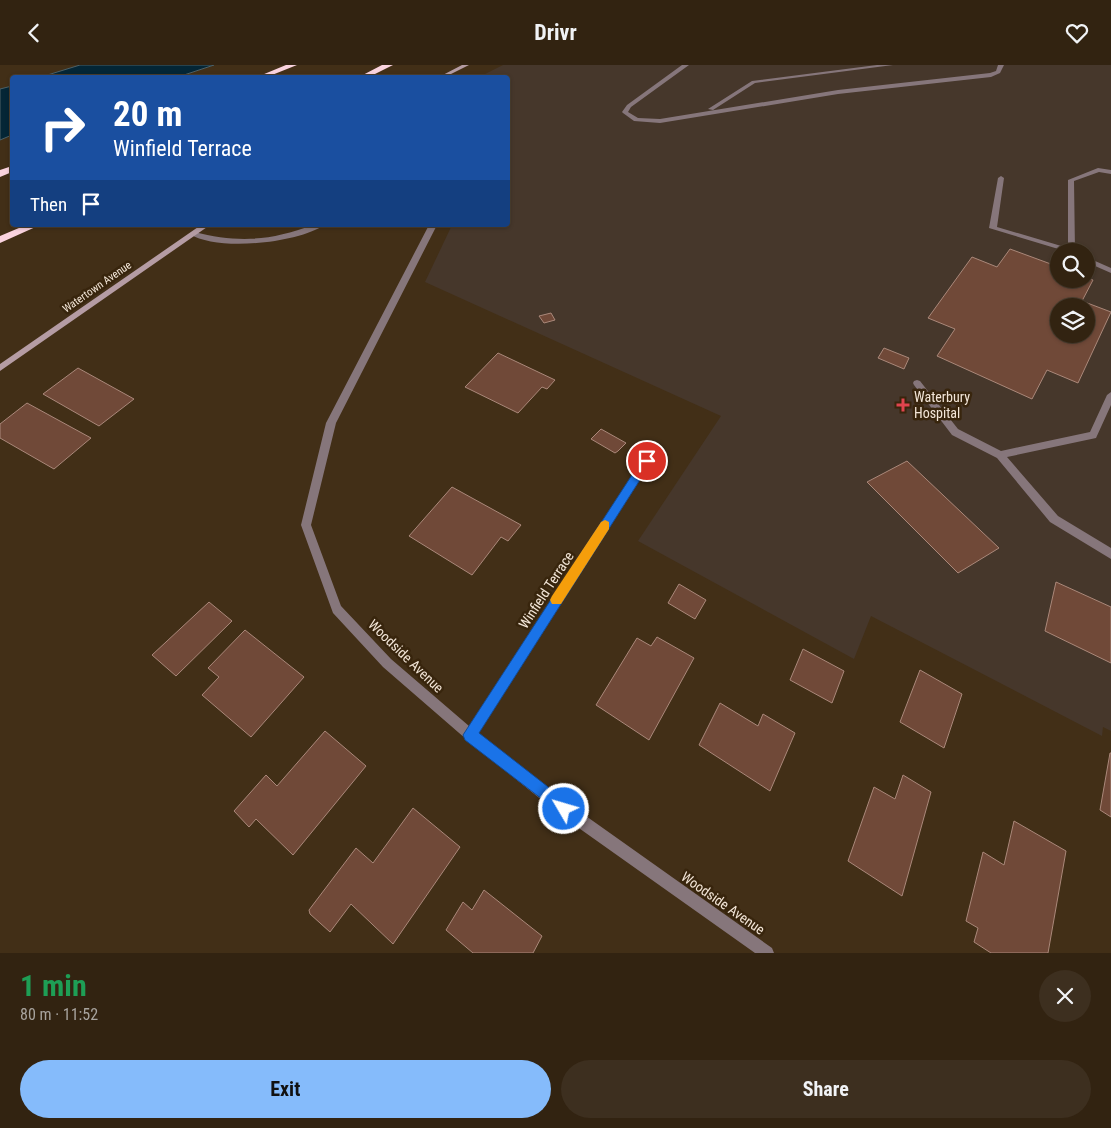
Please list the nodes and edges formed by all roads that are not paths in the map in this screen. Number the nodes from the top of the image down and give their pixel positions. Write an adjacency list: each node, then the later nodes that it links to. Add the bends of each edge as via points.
1 (293, 65): 7 (highway)
2 (389, 65): 8 (highway)
3 (466, 65): 9 (main road)
4 (686, 65): 10 (street, via 625,112 634,119 660,121)
5 (890, 65): 10 (street, via 754,82)
6 (1001, 65): 10 (street, via 998,72 991,75)
7 (266, 75)
8 (368, 75)
9 (446, 75)
10 (708, 111)
11 (1111, 172): 19 (street, via 1098,170 1071,180)
12 (1001, 178): 20 (street, via 994,229)
13 (30, 227): 18 (highway)
14 (203, 227): 17 (main road, Watertown Avenue)
15 (313, 227): 17 (street, via 244,244 227,243)
16 (432, 227): 29 (street, Woodside Avenue, via 331,423 306,525 337,609 387,663)
17 (194, 233): 23 (main road, Watertown Avenue)
18 (0, 240)
19 (1072, 243)
20 (1050, 245)
21 (1095, 263): 22 (street)
22 (1111, 271)
23 (0, 368)
24 (917, 383): 26 (street, via 955,432)
25 (1111, 395): 26 (street, via 1093,435)
26 (1000, 455): 28 (street, via 1054,519)
27 (647, 461): 29 (street, Winfield Terrace)
28 (1111, 554)
29 (470, 735): 30 (street, Woodside Avenue, via 564,809)
30 (768, 953)

